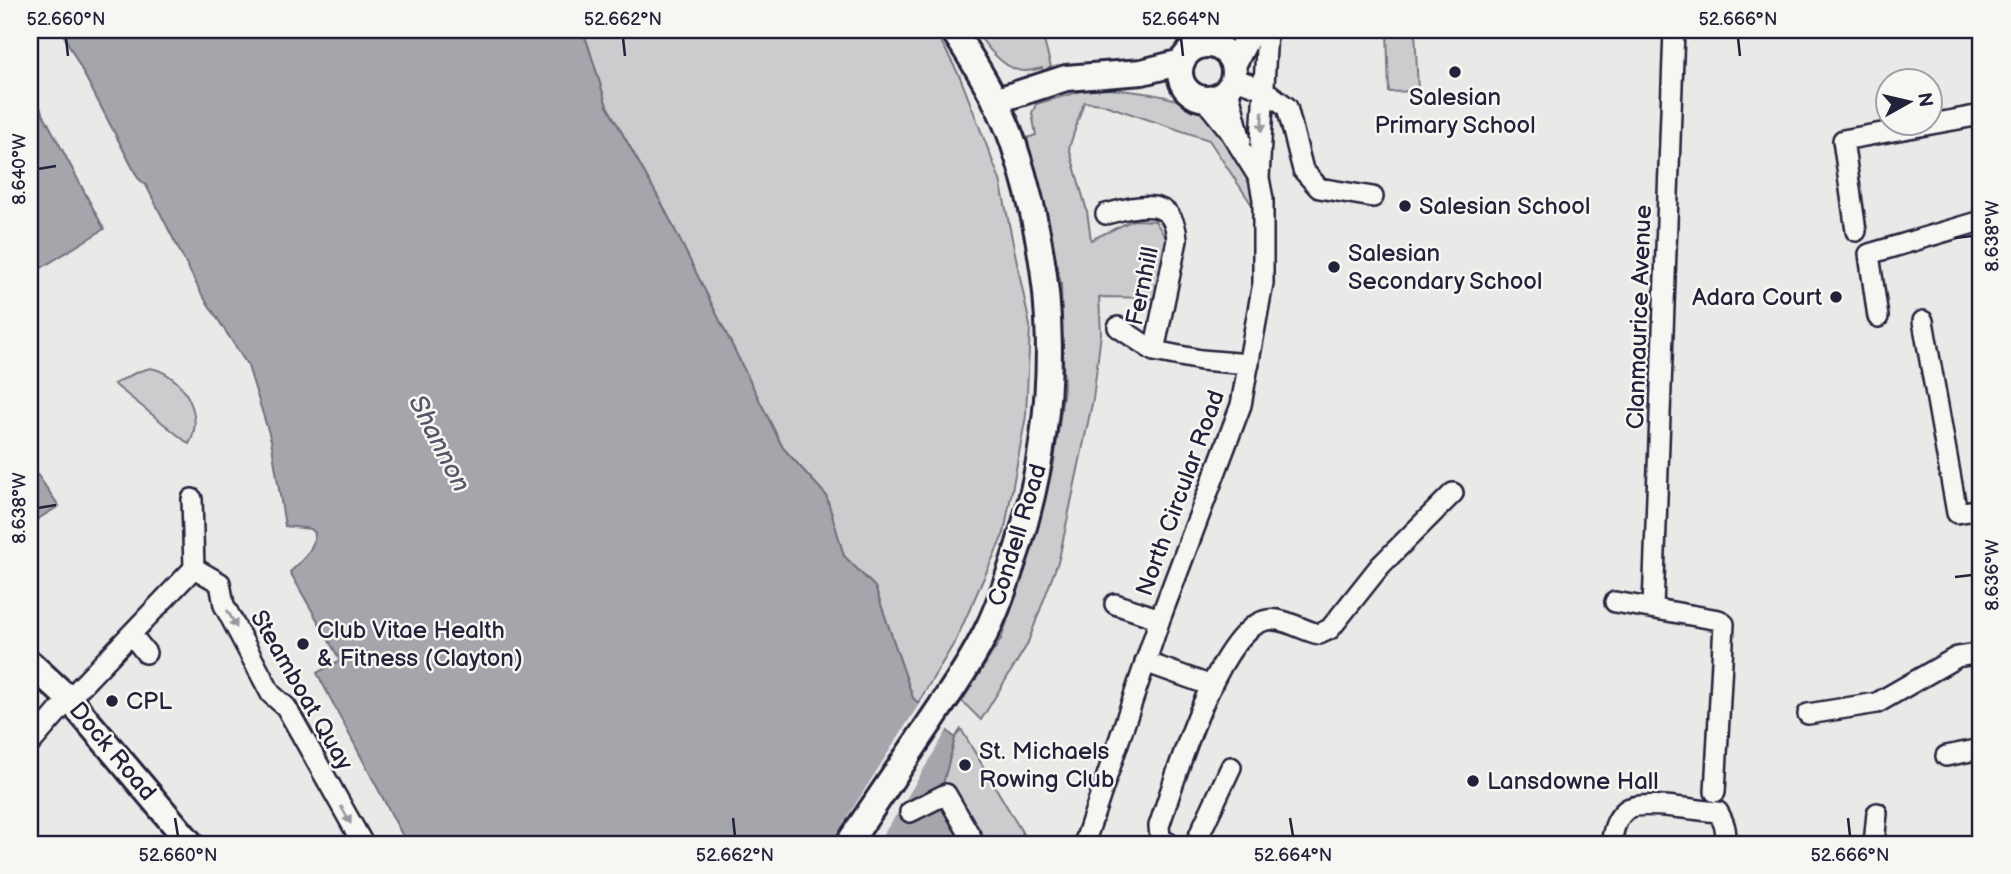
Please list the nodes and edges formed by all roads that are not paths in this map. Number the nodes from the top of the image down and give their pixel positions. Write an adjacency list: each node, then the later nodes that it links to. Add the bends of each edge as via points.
1 (953, 30): 11 (main road, Condell Road)
2 (1232, 30): 6 (main road)
3 (1251, 30): 8 (main road)
4 (1267, 30): 9 (street)
5 (1674, 30): 30 (street, Clanmaurice Avenue)
6 (1209, 46): 7 (main road, via 1193,49); 8 (main road, via 1224,52)
7 (1182, 72): 10 (main road, via 1190,94); 11 (main road, via 1066,78)
8 (1231, 77): 9 (street); 10 (main road, via 1213,99); 13 (street, North Circular Road)
9 (1264, 89): 14 (street, one-way to 14); 15 (street, via 1287,107 1303,170 1319,188)
10 (1204, 99): 13 (street, North Circular Road)
11 (995, 102): 49 (main road, Condell Road, via 1013,142 1045,278 1048,407 1038,477 989,627)
12 (1981, 115): 18 (street, via 1843,140)
13 (1244, 152): 14 (street, North Circular Road)
14 (1259, 178): 23 (street, North Circular Road, via 1263,283)
15 (1373, 197)
16 (1106, 214): 22 (street, Fernhill, via 1151,206 1162,211 1176,228)
17 (1981, 221): 19 (street, via 1869,254)
18 (1856, 231)
19 (1878, 317)
20 (1923, 321): 26 (street, via 1957,513)
21 (1118, 327): 22 (street, Fernhill)
22 (1154, 351): 23 (street, Fernhill)
23 (1249, 364): 31 (street, North Circular Road, via 1241,405)
24 (1453, 493): 37 (street, via 1380,566 1330,629 1319,634 1265,620 1248,630)
25 (192, 499): 27 (street)
26 (1981, 509)
27 (194, 568): 32 (street); 48 (street, Steamboat Quay, one-way to 48, via 220,583 224,605 271,694 286,707)
28 (1615, 602): 30 (street)
29 (1115, 604): 31 (street)
30 (1653, 607): 44 (street, via 1724,624)
31 (1160, 619): 35 (street, North Circular Road)
32 (131, 634): 33 (street); 38 (street)
33 (146, 653)
34 (1981, 653): 39 (street, via 1957,657 1877,703)
35 (1145, 662): 37 (street); 51 (street, North Circular Road)
36 (30, 663): 38 (main road, Dock Road)
37 (1209, 685): 52 (street, via 1159,826 1160,838)
38 (69, 699): 40 (street); 47 (main road, Dock Road)
39 (1808, 713)
40 (30, 744)
41 (1981, 750): 42 (street)
42 (1946, 756)
43 (1231, 767): 53 (street)
44 (1715, 792)
45 (910, 812): 50 (street, via 946,794)
46 (1877, 813): 56 (street)
47 (191, 844)
48 (363, 844)
49 (848, 844)
50 (975, 844)
51 (1084, 844)
52 (1170, 844)
53 (1195, 844)
54 (1611, 844): 55 (street, via 1614,825 1627,808 1640,804 1718,812 1727,832)
55 (1725, 844)
56 (1874, 844)

